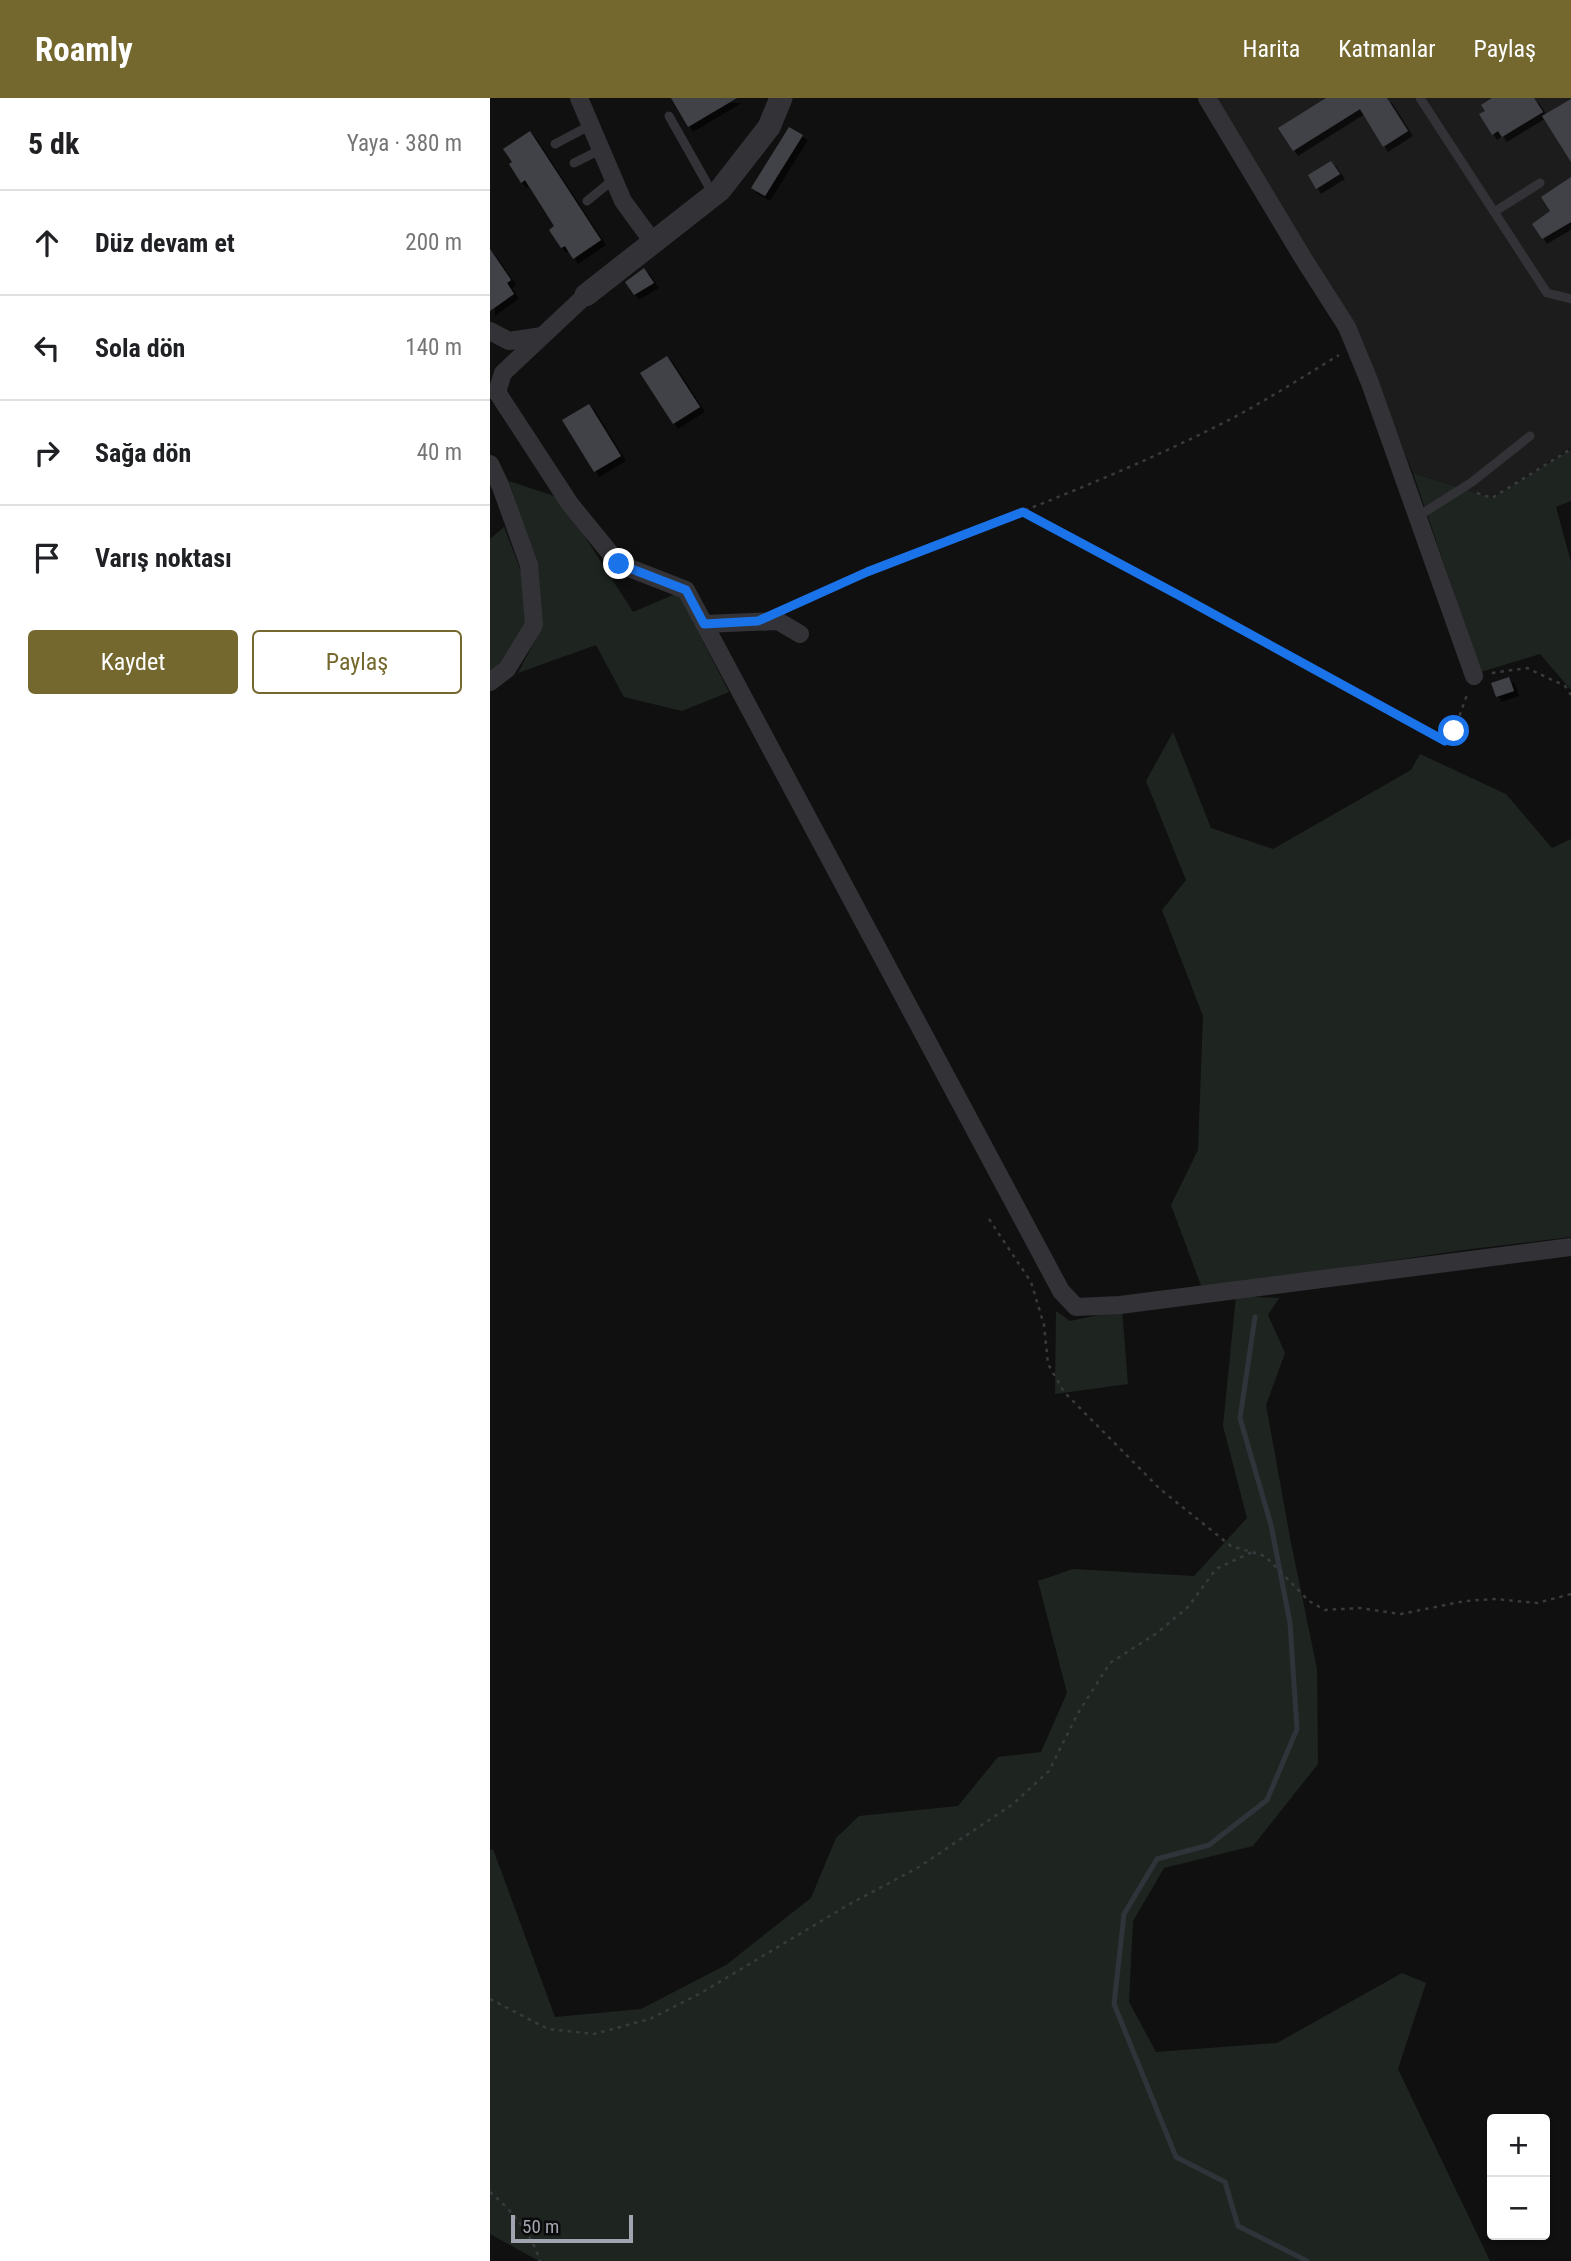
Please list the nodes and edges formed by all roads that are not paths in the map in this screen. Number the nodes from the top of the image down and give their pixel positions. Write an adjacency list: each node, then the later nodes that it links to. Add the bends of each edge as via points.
1 (579, 98): 6 (street)
2 (781, 98): 12 (street, via 769,127)
3 (1207, 98): 23 (street, via 1347,327)
4 (1420, 98): 14 (lane)
5 (669, 116): 12 (lane)
6 (592, 125): 7 (lane); 8 (street)
7 (555, 144)
8 (602, 149): 9 (lane); 10 (street)
9 (574, 163)
10 (614, 179): 13 (lane); 15 (street, via 623,201)
11 (1540, 183): 14 (lane)
12 (714, 195): 15 (street)
13 (587, 201)
14 (1494, 212): 17 (lane, via 1547,293)
15 (653, 242): 16 (street)
16 (586, 295): 19 (street)
17 (1571, 299)
18 (490, 331): 19 (street, via 509,341)
19 (542, 336): 20 (street, via 503,373)
20 (494, 388): 24 (street, via 570,504 619,564 686,590)
21 (1530, 436): 23 (lane)
22 (490, 464): 27 (street, via 529,565 534,625 507,669)
23 (1417, 517): 26 (street)
24 (704, 624): 25 (street, via 778,621); 28 (street, via 1061,1291 1076,1307)
25 (800, 634)
26 (1474, 676)
27 (490, 682)
28 (1571, 1247)

